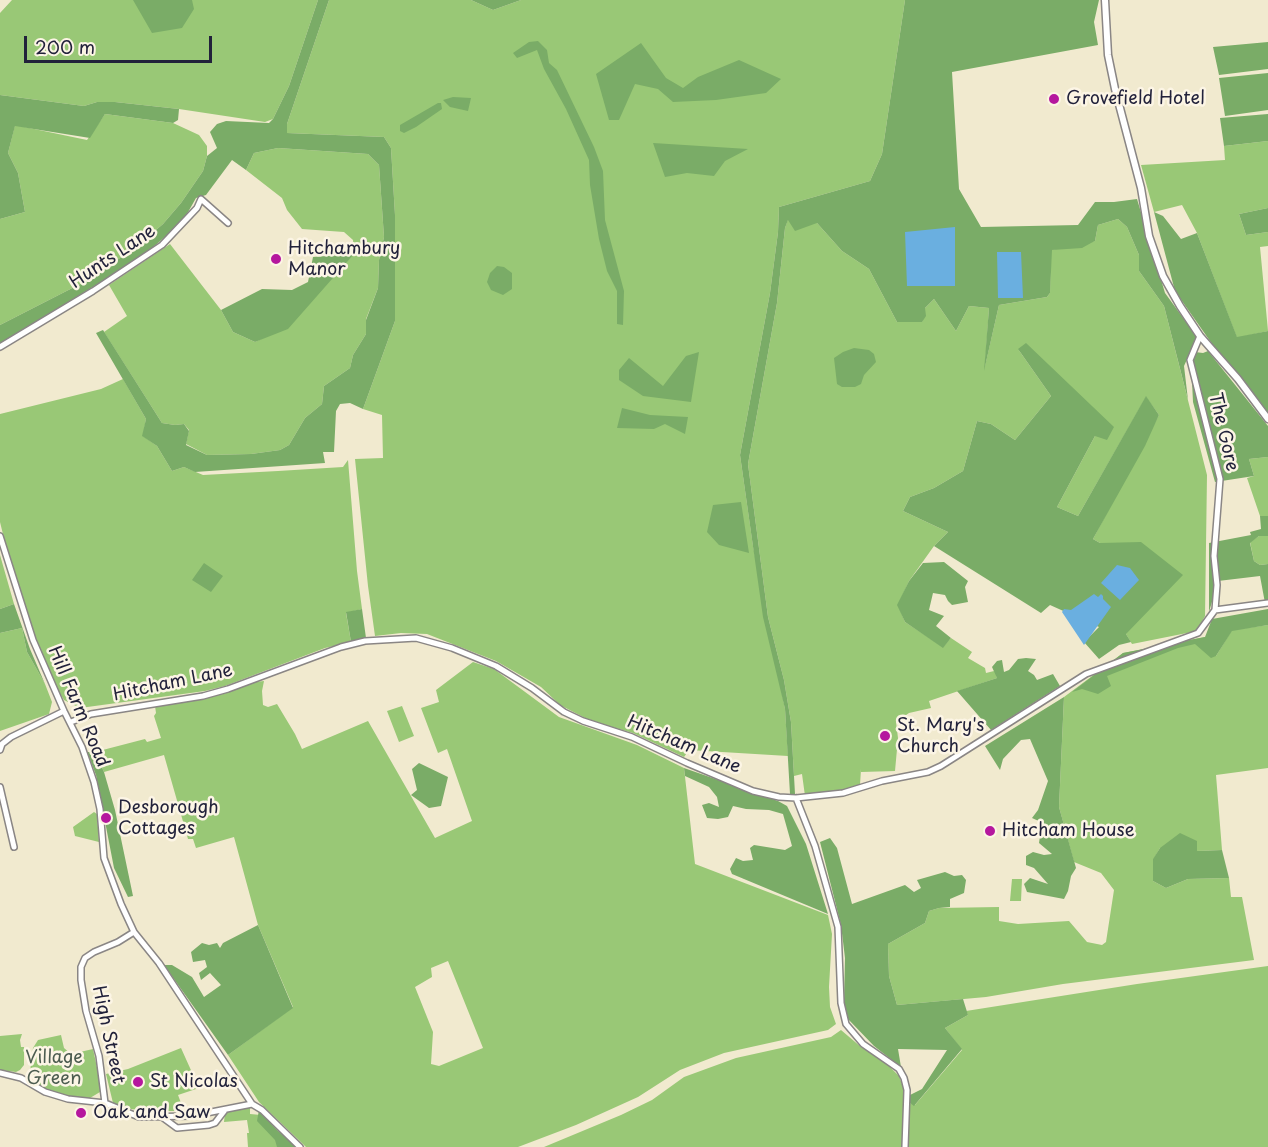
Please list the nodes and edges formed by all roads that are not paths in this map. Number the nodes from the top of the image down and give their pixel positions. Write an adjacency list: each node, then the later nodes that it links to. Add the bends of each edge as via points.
1 (1105, 0): 3 (street, via 1108,55 1149,236 1163,276)
2 (228, 223): 4 (street, Hunts Lane, via 201,199 162,245)
3 (1200, 336): 5 (street); 8 (street, The Gore, via 1190,360 1220,479 1214,556)
4 (0, 347)
5 (1268, 419)
6 (0, 536): 9 (street, Hill Farm Road, via 33,640)
7 (1268, 603): 8 (street)
8 (1215, 610): 13 (street, Hitcham Lane, via 1198,633 1086,674 941,766 843,793)
9 (64, 711): 10 (street, Hill Farm Road); 11 (street, via 11,737)
10 (71, 722): 13 (street, Hitcham Lane, via 91,714 203,696 341,647 416,638 496,666 583,721 632,737 753,791); 15 (street, Hill Farm Road, via 94,782 104,858)
11 (0, 750)
12 (0, 787): 14 (street)
13 (796, 798): 22 (street, via 815,846 838,927 841,1003 846,1024 863,1044 899,1069 904,1078)
14 (14, 847)
15 (134, 932): 17 (street, High Street, via 94,952 81,967); 18 (street, Hill Farm Road, via 159,963)
16 (0, 1073): 17 (street, via 21,1078 68,1100)
17 (105, 1103): 20 (street, via 139,1118)
18 (252, 1104): 19 (street); 21 (street, Hill Farm Road)
19 (225, 1110): 20 (street); 20 (street, via 215,1124 209,1125 177,1128)
20 (162, 1117)
21 (300, 1147)
22 (905, 1147)

